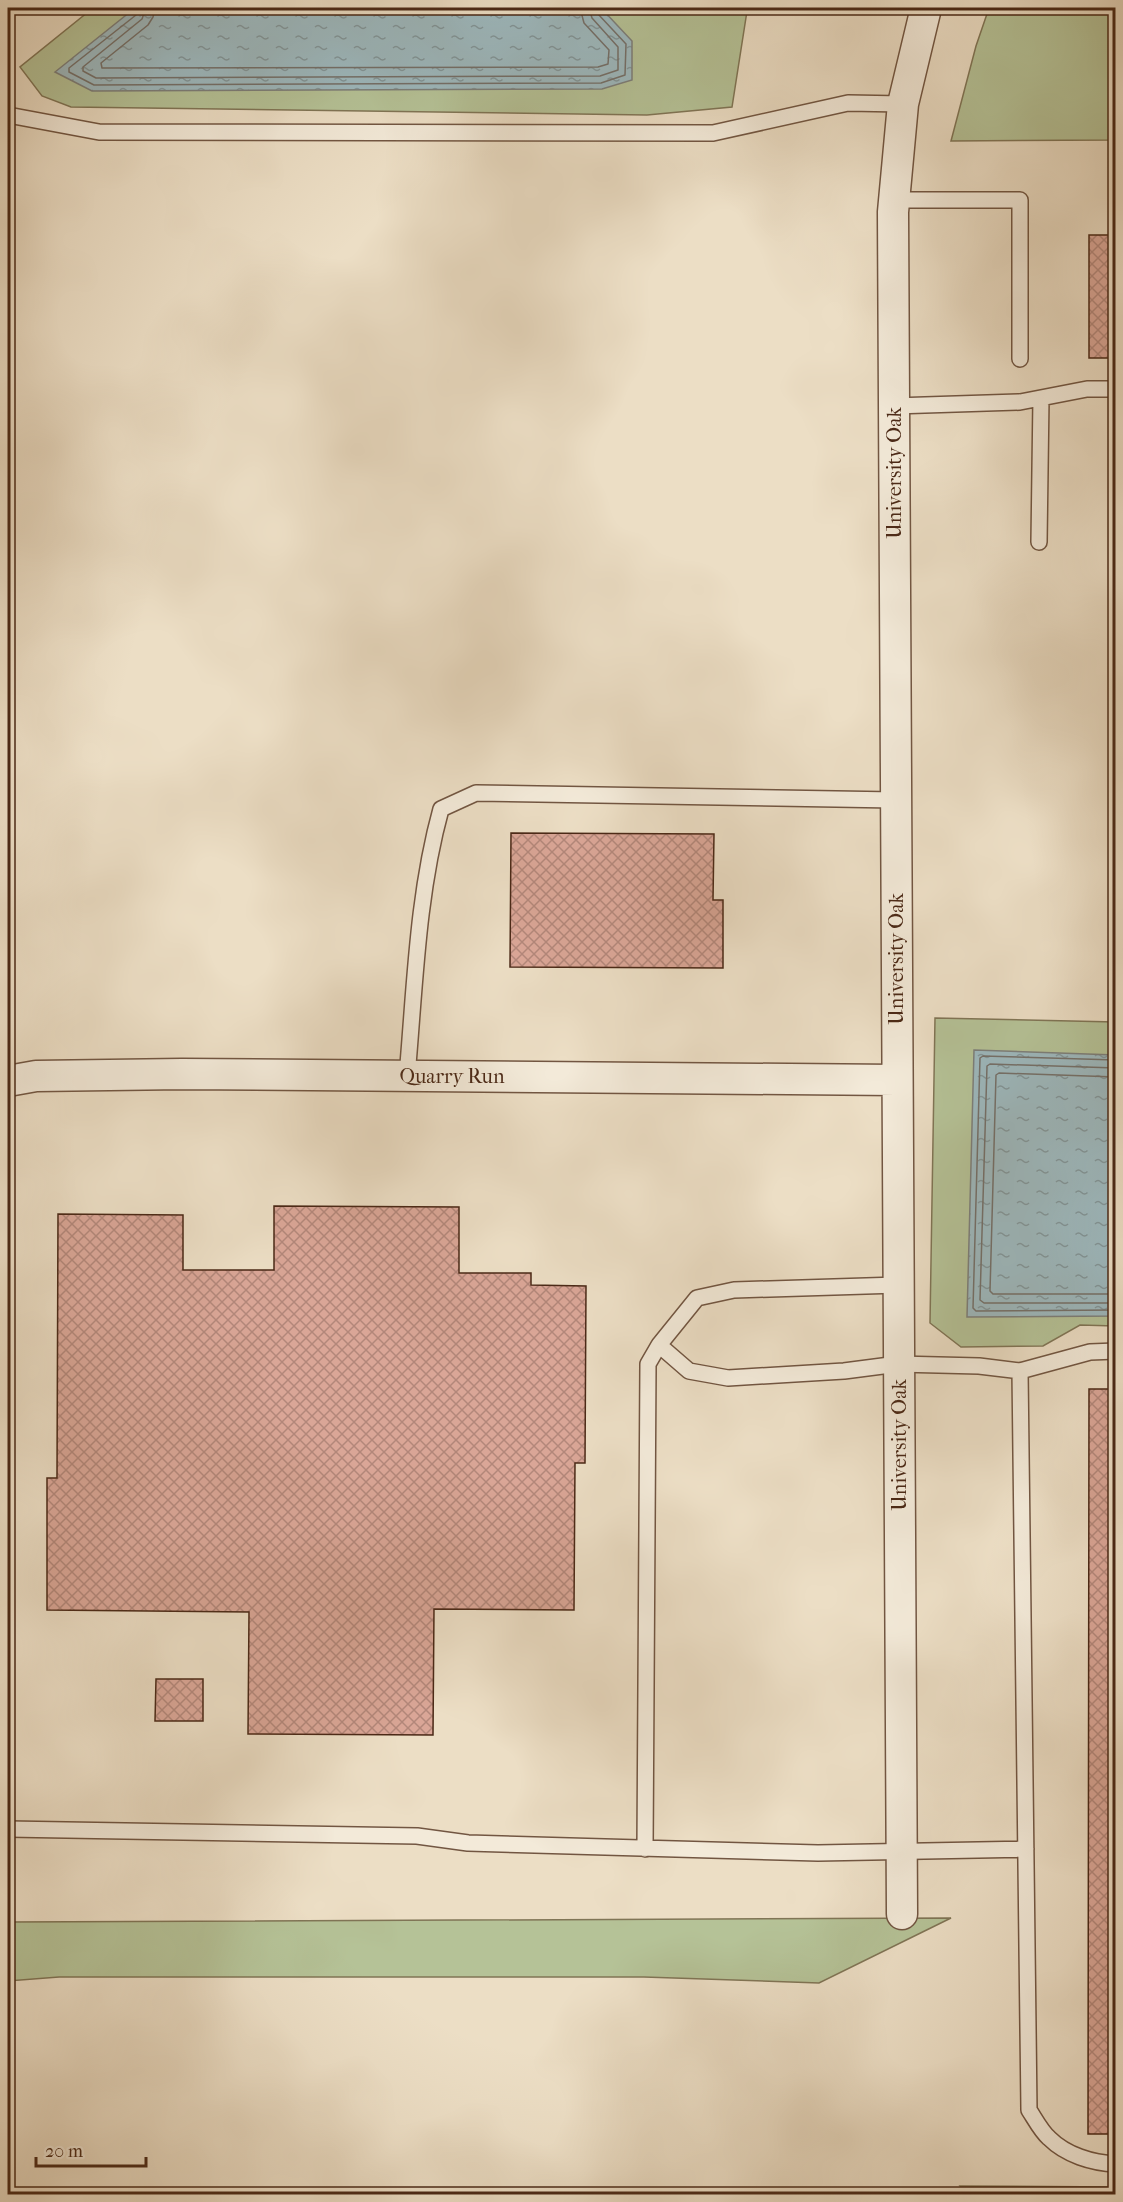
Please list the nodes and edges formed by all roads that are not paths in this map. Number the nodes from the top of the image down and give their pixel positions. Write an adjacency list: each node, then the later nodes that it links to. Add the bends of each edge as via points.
1 (926, 8): 2 (street, University Oak)
2 (903, 104): 3 (lane, via 848,103 713,133 99,132); 4 (street, University Oak)
3 (8, 115)
4 (894, 200): 5 (lane, via 1020,200); 8 (street, University Oak)
5 (1020, 359)
6 (1116, 389): 7 (lane, via 1087,389)
7 (1041, 398): 8 (lane); 9 (lane)
8 (894, 406): 10 (street, University Oak)
9 (1039, 542)
10 (895, 800): 11 (lane, via 476,793 441,809 421,910); 12 (street, University Oak)
11 (407, 1076): 12 (street, Quarry Run); 13 (street, Quarry Run, via 182,1074 47,1076)
12 (896, 1080): 14 (street, University Oak)
13 (8, 1081)
14 (898, 1285): 15 (lane, via 734,1290 697,1298); 17 (street, University Oak)
15 (659, 1345): 17 (lane, via 689,1371 728,1378); 20 (lane, via 648,1364)
16 (1116, 1351): 18 (lane, via 1090,1352)
17 (898, 1364): 18 (lane, via 979,1365); 22 (street, University Oak)
18 (1020, 1371): 21 (lane)
19 (8, 1829): 20 (lane, via 417,1836 468,1843)
20 (645, 1849): 22 (lane)
21 (1026, 1849): 22 (lane); 24 (lane, via 1029,2110 1049,2138 1075,2156)
22 (901, 1851): 23 (street, University Oak)
23 (902, 1914)
24 (1116, 2164)

